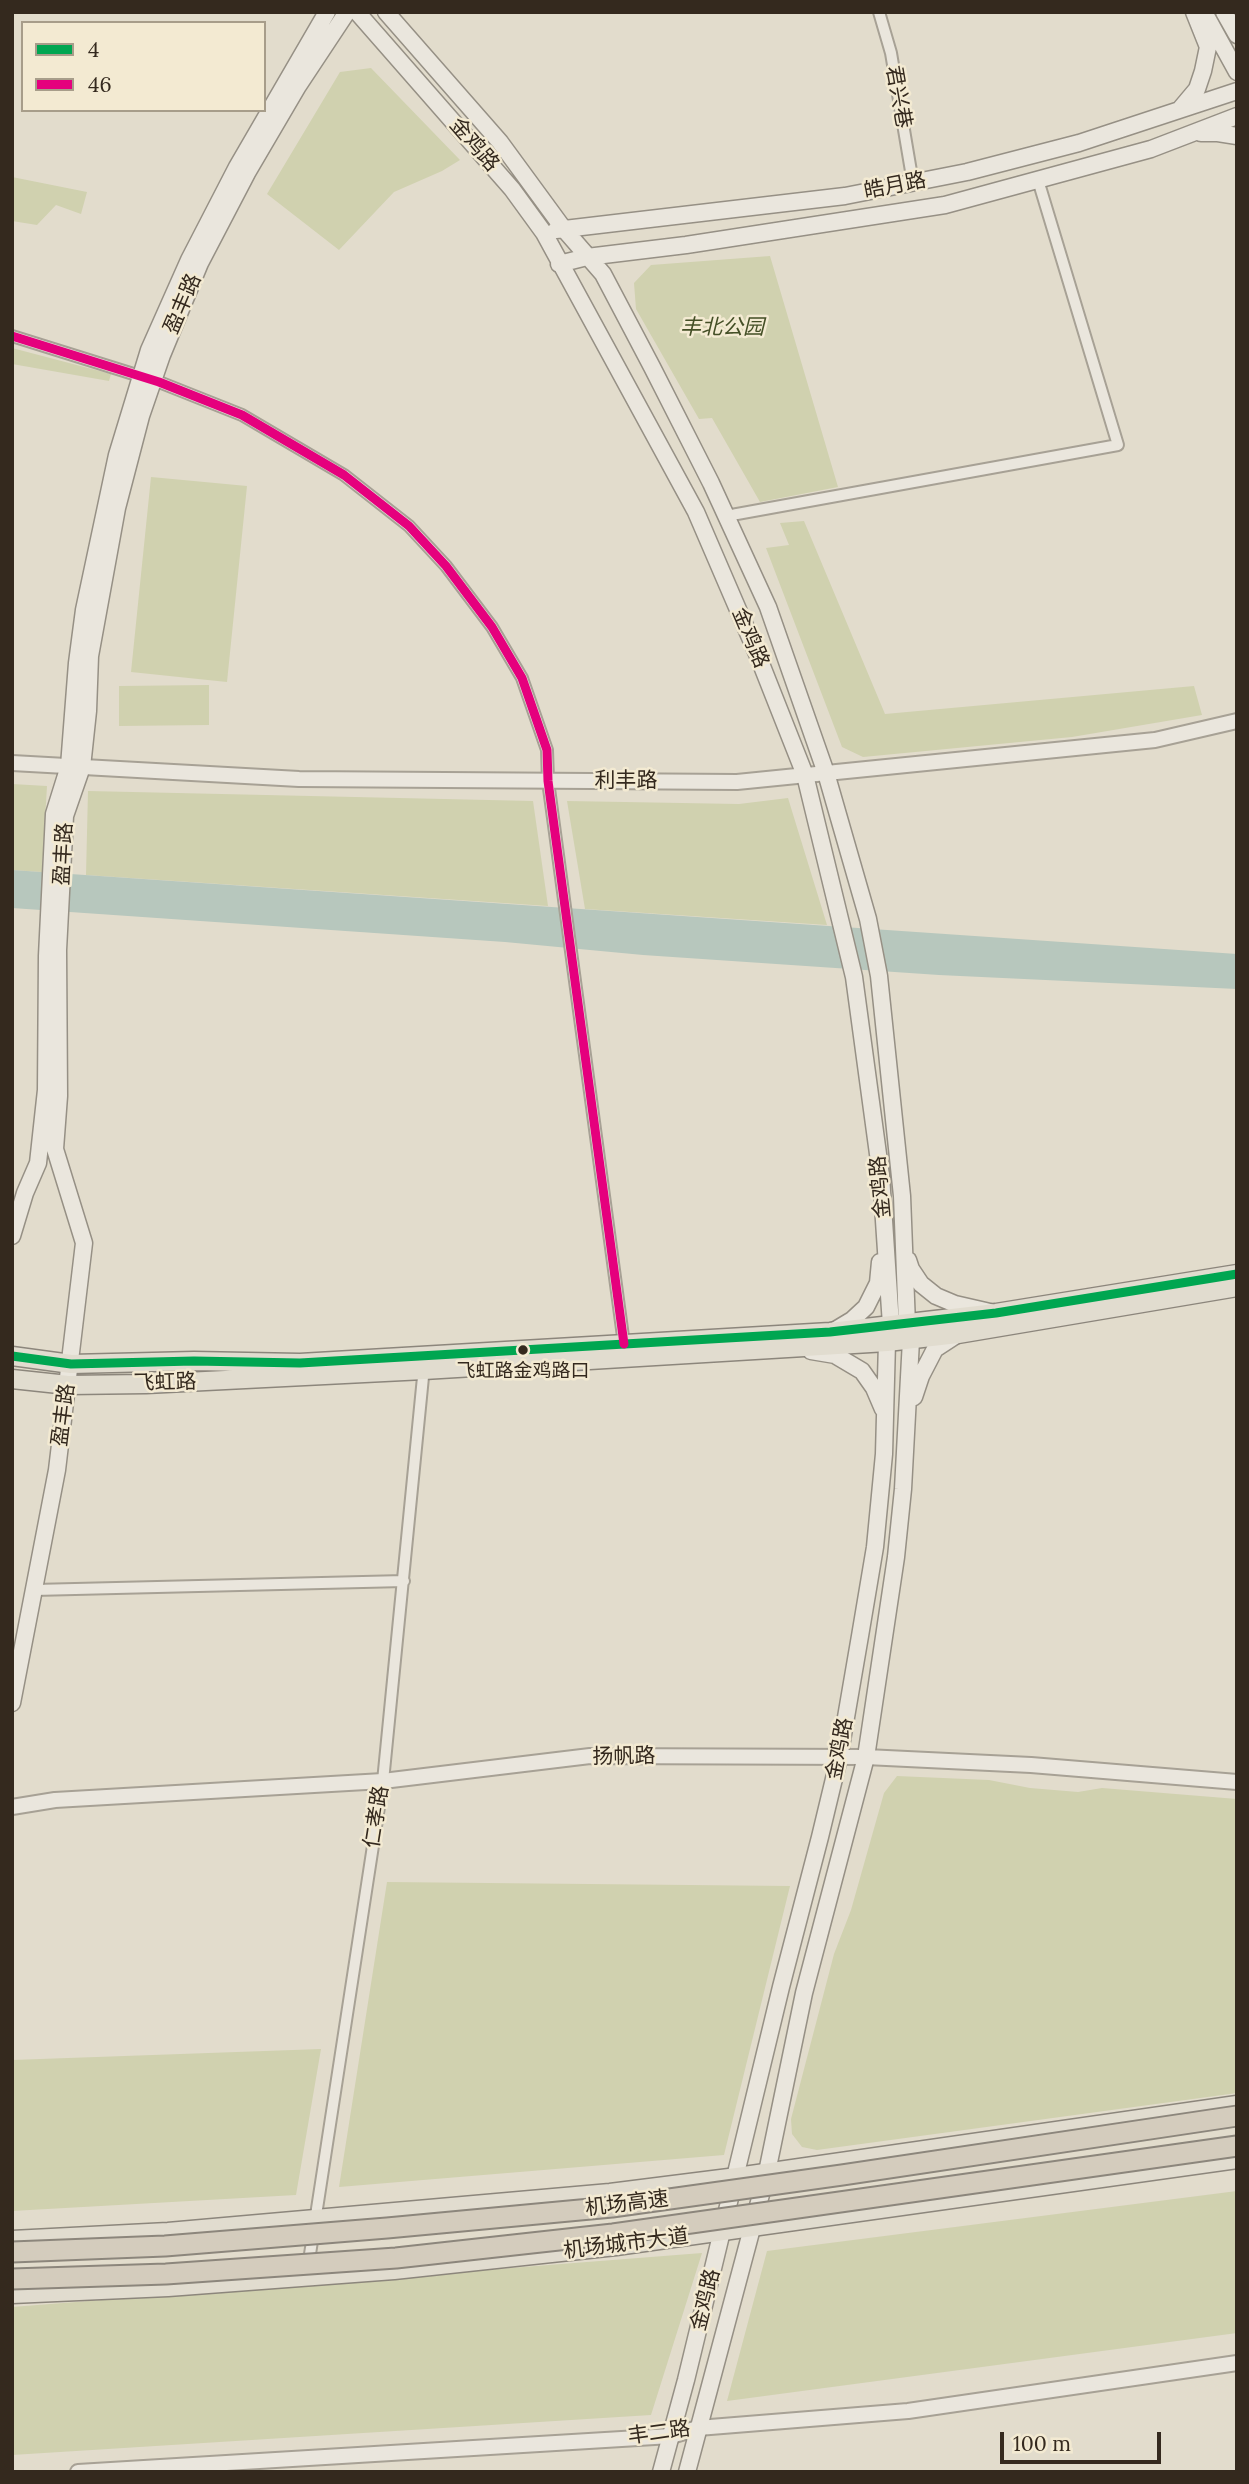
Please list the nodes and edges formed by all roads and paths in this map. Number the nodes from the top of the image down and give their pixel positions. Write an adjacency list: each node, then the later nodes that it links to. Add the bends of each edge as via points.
1 (327, 12): 25 (main road, 盈丰路, via 189,260)
2 (347, 12): 25 (main road, 盈丰路, via 298,86 211,241)
3 (357, 12): 21 (main road, 金鸡路, via 503,179)
4 (386, 12): 20 (main road, 金鸡路, via 500,142)
5 (879, 12): 19 (street, 君兴巷, via 891,53)
6 (1194, 12): 14 (main road, via 1208,47 1197,89)
7 (1204, 12): 12 (main road)
8 (1224, 12): 11 (main road)
9 (1233, 12): 10 (main road)
10 (1237, 20)
11 (1237, 35)
12 (1237, 72)
13 (1237, 92): 14 (main road, 皓月路)
14 (1181, 108): 19 (main road, 皓月路, via 1079,143)
15 (1237, 116): 16 (main road, 皓月路)
16 (1192, 134): 17 (main road); 18 (main road, 皓月路)
17 (1237, 136)
18 (1038, 180): 22 (main road, 皓月路, via 945,205); 26 (street, via 1118,445)
19 (913, 183): 20 (main road, 皓月路, via 845,196)
20 (563, 228): 21 (main road, 皓月路); 22 (main road, 金鸡路)
21 (544, 233): 23 (main road, 金鸡路)
22 (587, 257): 23 (main road, 皓月路); 26 (main road, 金鸡路, via 603,274)
23 (559, 264): 31 (main road, 金鸡路, via 695,512)
24 (12, 336): 25 (street)
25 (147, 378): 29 (main road, 盈丰路, via 102,514 84,610 77,663); 32 (street, via 242,415 344,475 409,526 492,627 522,678 547,750)
26 (726, 516): 30 (main road, 金鸡路, via 768,607)
27 (1237, 721): 30 (street, 利丰路, via 1155,740)
28 (12, 763): 29 (street, 利丰路)
29 (75, 767): 32 (street, 利丰路, via 299,779); 34 (main road, 盈丰路, via 54,814 46,1090 38,1163); 46 (main road, 盈丰路, via 65,816 55,1149 85,1243)
30 (826, 773): 31 (street, 利丰路); 35 (main road, 金鸡路, via 868,919 879,976)
31 (805, 775): 32 (street, 利丰路, via 737,782); 33 (main road, 金鸡路, via 854,977)
32 (548, 781): 42 (street)
33 (884, 1229): 39 (main road, via 873,1294 852,1320); 40 (main road, 金鸡路)
34 (12, 1236)
35 (903, 1244): 38 (main road, via 911,1269 936,1296); 40 (main road, 金鸡路)
36 (1237, 1274): 38 (main road, 飞虹路)
37 (1237, 1287): 41 (main road, 飞虹路)
38 (996, 1313): 40 (main road, 飞虹路)
39 (830, 1332): 40 (main road, 飞虹路); 42 (main road, 飞虹路)
40 (899, 1333): 41 (main road, 飞虹路); 43 (main road, 飞虹路); 49 (main road, 金鸡路); 50 (main road, 金鸡路)
41 (958, 1334): 50 (main road, via 936,1349 927,1362)
42 (624, 1344): 45 (main road, 飞虹路)
43 (788, 1348): 45 (main road, 飞虹路); 49 (main road, via 835,1355 863,1371)
44 (12, 1356): 46 (main road, 飞虹路)
45 (424, 1363): 46 (main road, 飞虹路); 48 (main road, 飞虹路, via 146,1384); 51 (street, 仁孝路)
46 (71, 1364): 48 (main road, 盈丰路)
47 (12, 1379): 48 (main road, 飞虹路)
48 (68, 1385): 52 (main road, 盈丰路)
49 (885, 1415): 55 (main road, 金鸡路, via 875,1547)
50 (906, 1423): 54 (main road, 金鸡路, via 896,1557)
51 (404, 1581): 52 (street); 56 (street, 仁孝路)
52 (34, 1590): 53 (main road, 盈丰路)
53 (12, 1703)
54 (866, 1757): 55 (street, 扬帆路); 57 (street, 扬帆路); 63 (main road, 金鸡路, via 804,1993)
55 (839, 1758): 56 (street, 扬帆路, via 590,1756); 64 (main road, 金鸡路)
56 (383, 1781): 58 (street, 扬帆路, via 55,1800); 65 (street, 仁孝路)
57 (1237, 1782)
58 (12, 1807)
59 (1237, 2105): 63 (main road)
60 (1237, 2116): 69 (highway, 机场高速, bridge, via 612,2207 206,2243)
61 (1237, 2146): 71 (highway, 机场高速, bridge, via 613,2234 409,2256)
62 (1237, 2159): 66 (main road, 机场城市大道)
63 (766, 2172): 64 (main road); 66 (main road, 金鸡路)
64 (737, 2177): 65 (main road); 67 (main road, 金鸡路)
65 (314, 2220): 68 (main road); 70 (street, 仁孝路)
66 (752, 2227): 67 (main road, 机场城市大道); 74 (main road, 金鸡路)
67 (723, 2232): 70 (main road, 机场城市大道); 75 (main road, 金鸡路)
68 (12, 2240)
69 (12, 2252)
70 (307, 2277): 72 (main road, 机场城市大道)
71 (12, 2280)
72 (12, 2294)
73 (1237, 2363): 74 (street, 丰二路, via 908,2411)
74 (698, 2428): 75 (street, 丰二路); 78 (main road, 金鸡路)
75 (670, 2436): 76 (street, 丰二路); 77 (main road, 金鸡路)
76 (78, 2472)
77 (661, 2472)
78 (687, 2472)

